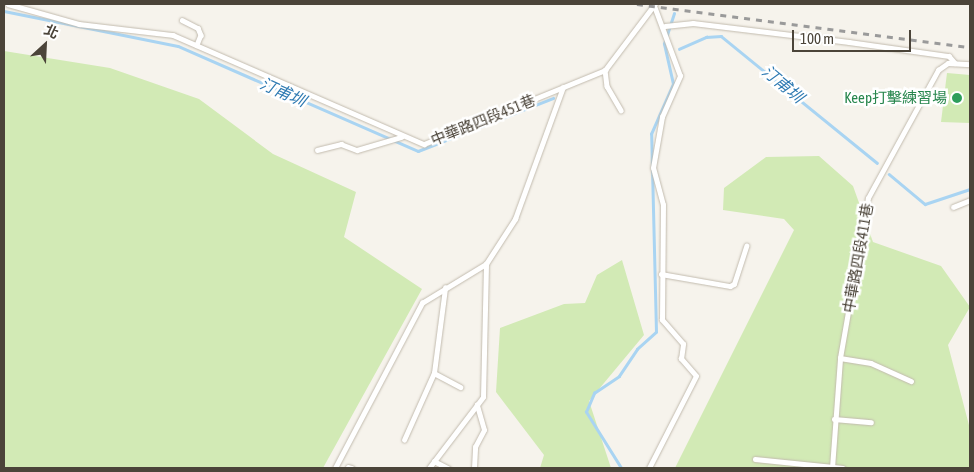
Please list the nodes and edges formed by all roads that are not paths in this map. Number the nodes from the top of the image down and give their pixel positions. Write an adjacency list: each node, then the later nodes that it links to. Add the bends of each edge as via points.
1 (8, 4): 5 (lane, 中華路四段451巷, via 79,24 173,35)
2 (655, 5): 4 (lane); 8 (lane)
3 (182, 20): 5 (lane, via 198,28 201,35)
4 (665, 26): 6 (lane, via 679,24 858,43 949,56); 17 (lane, via 680,76 662,117 653,168 663,205)
5 (197, 45): 11 (lane, 中華路四段451巷)
6 (956, 63): 7 (lane); 19 (lane, 中華路四段411巷, via 948,63 938,70 868,198)
7 (970, 64)
8 (605, 70): 9 (lane, 中華路四段451巷); 10 (lane, via 607,86)
9 (563, 87): 11 (lane, 中華路四段451巷, via 434,142 412,142); 16 (lane, 中華路四段451巷, via 515,219)
10 (621, 110)
11 (400, 137): 12 (lane, via 357,150 341,144)
12 (317, 150)
13 (970, 200): 14 (lane)
14 (952, 207)
15 (746, 246): 17 (lane, via 734,284 730,286)
16 (486, 264): 18 (lane, 中華路四段451巷); 23 (lane, via 483,397)
17 (661, 274): 33 (lane, via 662,320 682,344 681,359 696,376)
18 (445, 288): 20 (lane); 29 (lane, 中華路四段451巷, via 422,303)
19 (840, 358): 21 (lane, via 871,362); 24 (lane, 中華路四段411巷)
20 (434, 373): 22 (lane); 26 (lane)
21 (911, 381)
22 (460, 387)
23 (477, 405): 28 (lane); 32 (lane, via 484,420 484,430 475,448)
24 (834, 419): 25 (lane); 34 (lane, 中華路四段411巷)
25 (871, 422)
26 (404, 440)
27 (755, 459): 34 (lane)
28 (434, 460): 30 (lane); 31 (lane)
29 (335, 468)
30 (429, 468)
31 (448, 468)
32 (474, 468)
33 (650, 468)
34 (832, 468): 35 (lane)
35 (843, 468)

